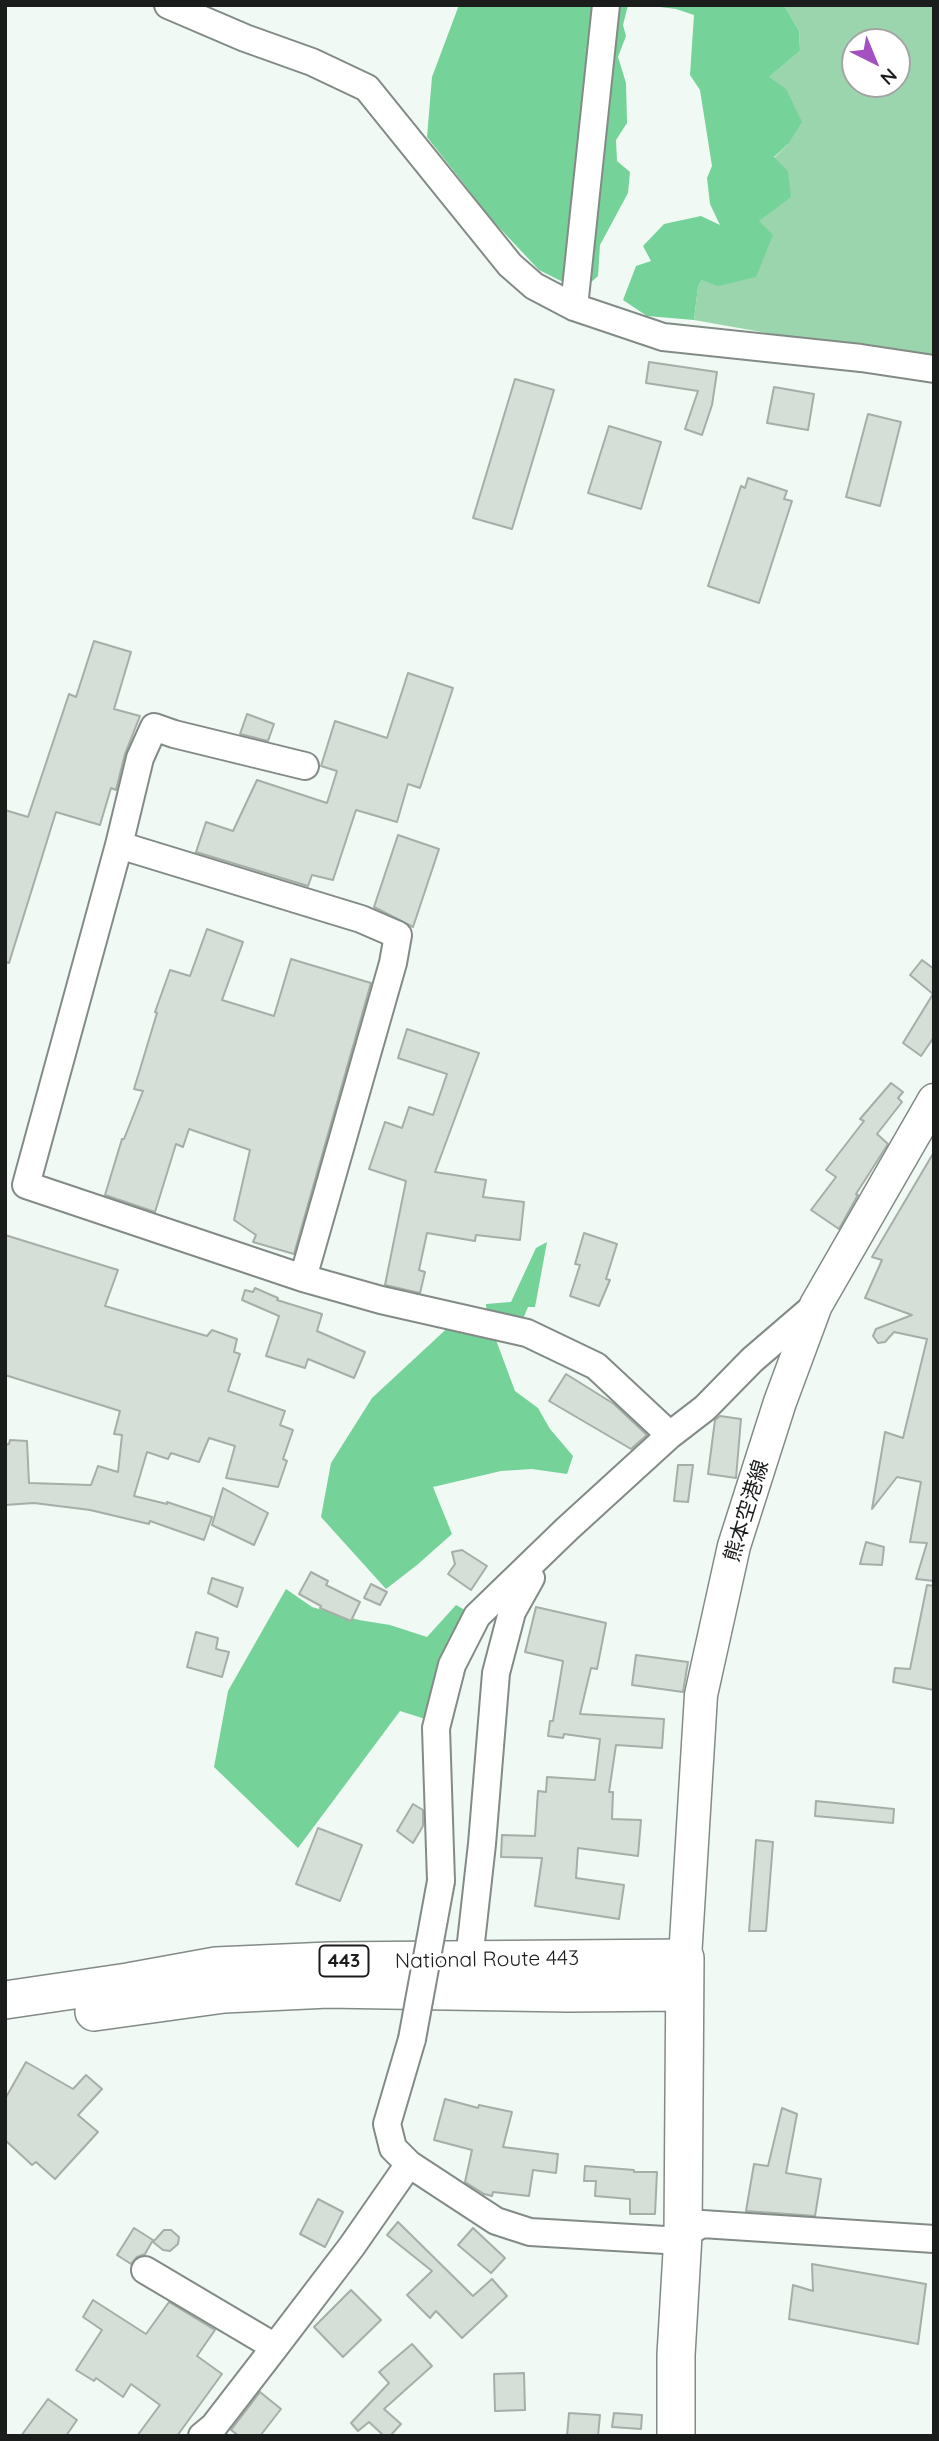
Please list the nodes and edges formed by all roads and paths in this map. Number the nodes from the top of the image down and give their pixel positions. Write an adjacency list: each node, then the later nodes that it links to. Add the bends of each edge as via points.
1 (168, 5): 3 (street, via 367,88 510,265 534,286)
2 (606, 5): 3 (street)
3 (574, 307): 4 (street, via 663,337)
4 (934, 369)
5 (305, 766): 6 (street, via 154,727 140,758)
6 (119, 845): 8 (street, via 26,1185); 8 (street, via 361,919 398,935)
7 (934, 1100): 9 (main road, 熊本空港線)
8 (303, 1278): 10 (street, via 527,1333 596,1366)
9 (816, 1305): 10 (street, via 705,1408); 13 (main road, 熊本空港線, via 734,1546 701,1695)
10 (670, 1434): 11 (street)
11 (547, 1549): 12 (street, via 512,1612 496,1673); 16 (street, bridge, via 478,1616 452,1665 436,1728 441,1881 412,2039 387,2124 393,2148)
12 (469, 1959): 13 (highway, National Route 443 / 443); 14 (highway, National Route 443 / 443, via 216,1966)
13 (684, 1975): 15 (highway, National Route 443 / 443, via 568,1993 328,1989 224,1994); 17 (highway)
14 (5, 2000)
15 (5, 2024)
16 (409, 2164): 17 (street, via 496,2221 530,2232); 20 (street)
17 (682, 2238): 18 (street, via 702,2224); 22 (highway)
18 (934, 2239)
19 (145, 2270): 20 (street)
20 (275, 2347): 21 (street)
21 (202, 2436)
22 (676, 2436)

